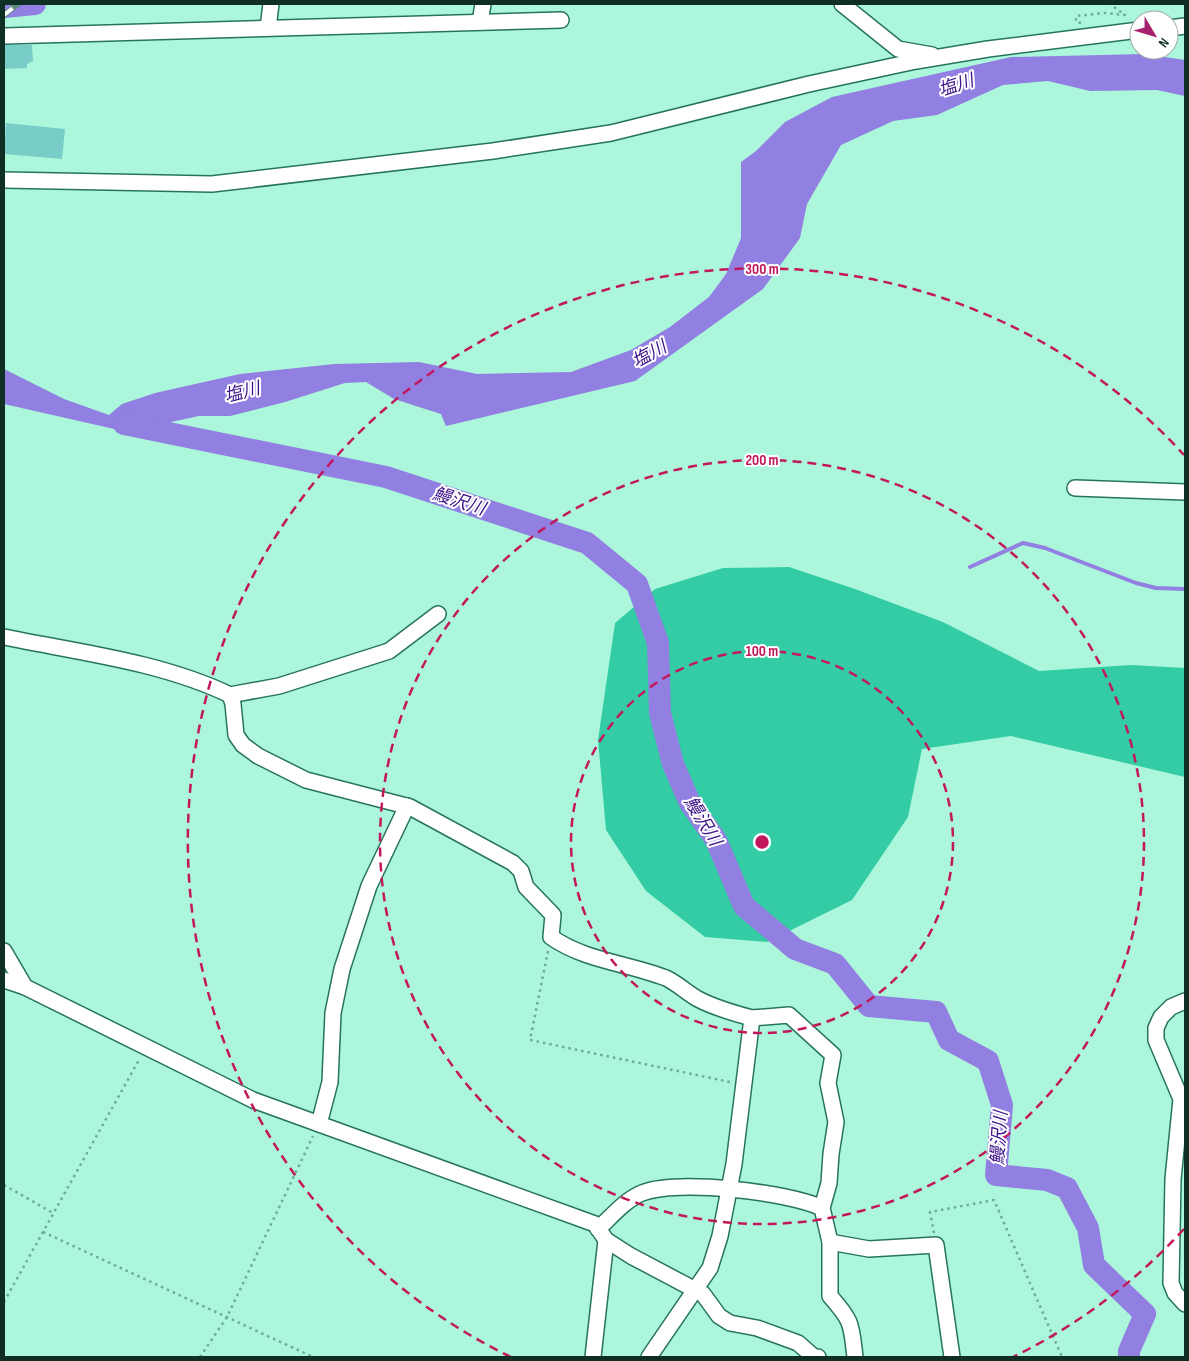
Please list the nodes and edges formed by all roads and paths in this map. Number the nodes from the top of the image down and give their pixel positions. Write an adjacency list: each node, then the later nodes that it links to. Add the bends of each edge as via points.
1 (271, 4): 8 (street)
2 (483, 4): 6 (street)
3 (842, 4): 11 (street, via 898,49)
4 (1110, 4): 7 (path, via 1124,15 1076,16 1076,22)
5 (561, 20): 6 (street)
6 (480, 22): 8 (street)
7 (1084, 23)
8 (268, 28): 10 (street)
9 (1129, 31): 11 (street)
10 (4, 36)
11 (944, 57): 12 (street, via 808,84 611,133 493,151 212,184)
12 (4, 180)
13 (1075, 488): 14 (street)
14 (1185, 492)
15 (438, 614): 17 (street, via 389,651 279,686)
16 (4, 637): 17 (street, via 134,663)
17 (230, 695): 18 (street, via 236,735 258,756 306,780)
18 (407, 806): 19 (street, via 513,863 520,871 526,888 553,915); 27 (street, via 369,886 342,969 334,1013 330,1082)
19 (551, 937): 24 (street, via 564,946 599,959 667,978 723,1010); 26 (path, via 530,1040)
20 (4, 952): 22 (street)
21 (4, 980): 22 (street)
22 (25, 987): 25 (street)
23 (1185, 1001): 38 (street, via 1161,1017 1156,1040 1181,1099 1173,1179 1171,1283)
24 (752, 1018): 26 (street); 30 (street, via 789,1016 833,1055 828,1083 836,1122 829,1183)
25 (146, 1046): 27 (street, via 252,1100); 31 (path)
26 (744, 1085): 29 (street)
27 (319, 1124): 33 (street, via 595,1224); 39 (path)
28 (4, 1185): 31 (path)
29 (729, 1191): 30 (street, via 784,1196); 33 (street, via 677,1186 642,1193 623,1206); 36 (street, via 710,1268)
30 (822, 1208): 34 (street)
31 (53, 1213): 32 (path)
32 (43, 1232): 37 (path); 39 (path)
33 (602, 1235): 36 (street); 42 (street)
34 (830, 1242): 35 (street, via 869,1249); 45 (street, via 830,1296 848,1316)
35 (936, 1245): 46 (street); 47 (path, via 930,1212 994,1200)
36 (694, 1290): 43 (street); 44 (street, via 703,1294 719,1316 730,1322 757,1328 798,1344)
37 (4, 1302)
38 (1185, 1304)
39 (226, 1317): 40 (path); 41 (path)
40 (200, 1357)
41 (313, 1357)
42 (593, 1357)
43 (649, 1357)
44 (818, 1357)
45 (855, 1357)
46 (952, 1357)
47 (1062, 1357)

